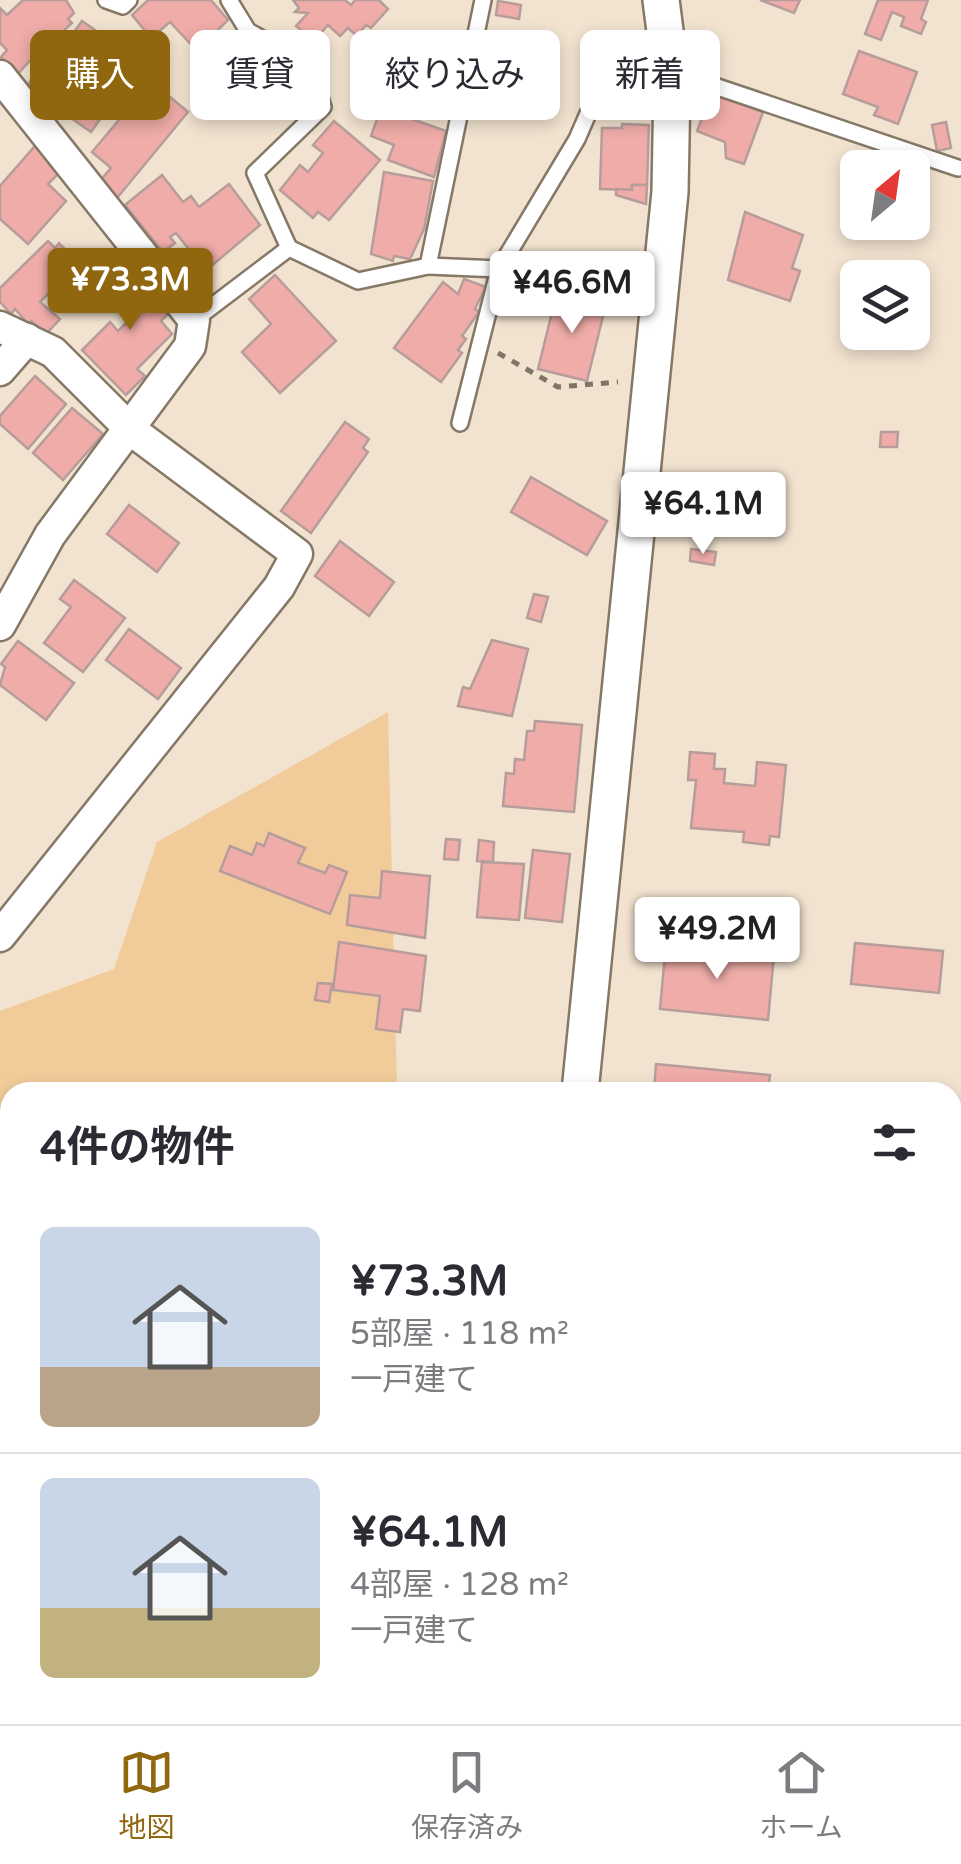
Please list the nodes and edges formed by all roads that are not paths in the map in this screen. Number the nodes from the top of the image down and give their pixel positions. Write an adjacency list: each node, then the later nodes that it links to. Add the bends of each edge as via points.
1 (106, 0): 2 (lane, via 123,6)
2 (129, 0)
3 (229, 0): 13 (lane, via 248,31 311,66 323,107 255,173)
4 (483, 0): 14 (lane)
5 (653, 0): 6 (lane)
6 (661, 0): 7 (street)
7 (665, 30)
8 (0, 76): 16 (street)
9 (720, 88): 12 (lane)
10 (585, 120): 15 (lane)
11 (670, 120): 23 (street, via 670,192)
12 (958, 168)
13 (289, 248): 14 (lane, via 358,281); 16 (lane)
14 (428, 266): 15 (lane)
15 (500, 269): 19 (lane)
16 (194, 320): 20 (street, via 190,346)
17 (13, 333): 18 (street); 20 (street, via 52,352)
18 (0, 370)
19 (460, 422)
20 (131, 430): 21 (street, via 50,535); 22 (street, via 298,554)
21 (0, 624)
22 (0, 936)
23 (581, 1082)

